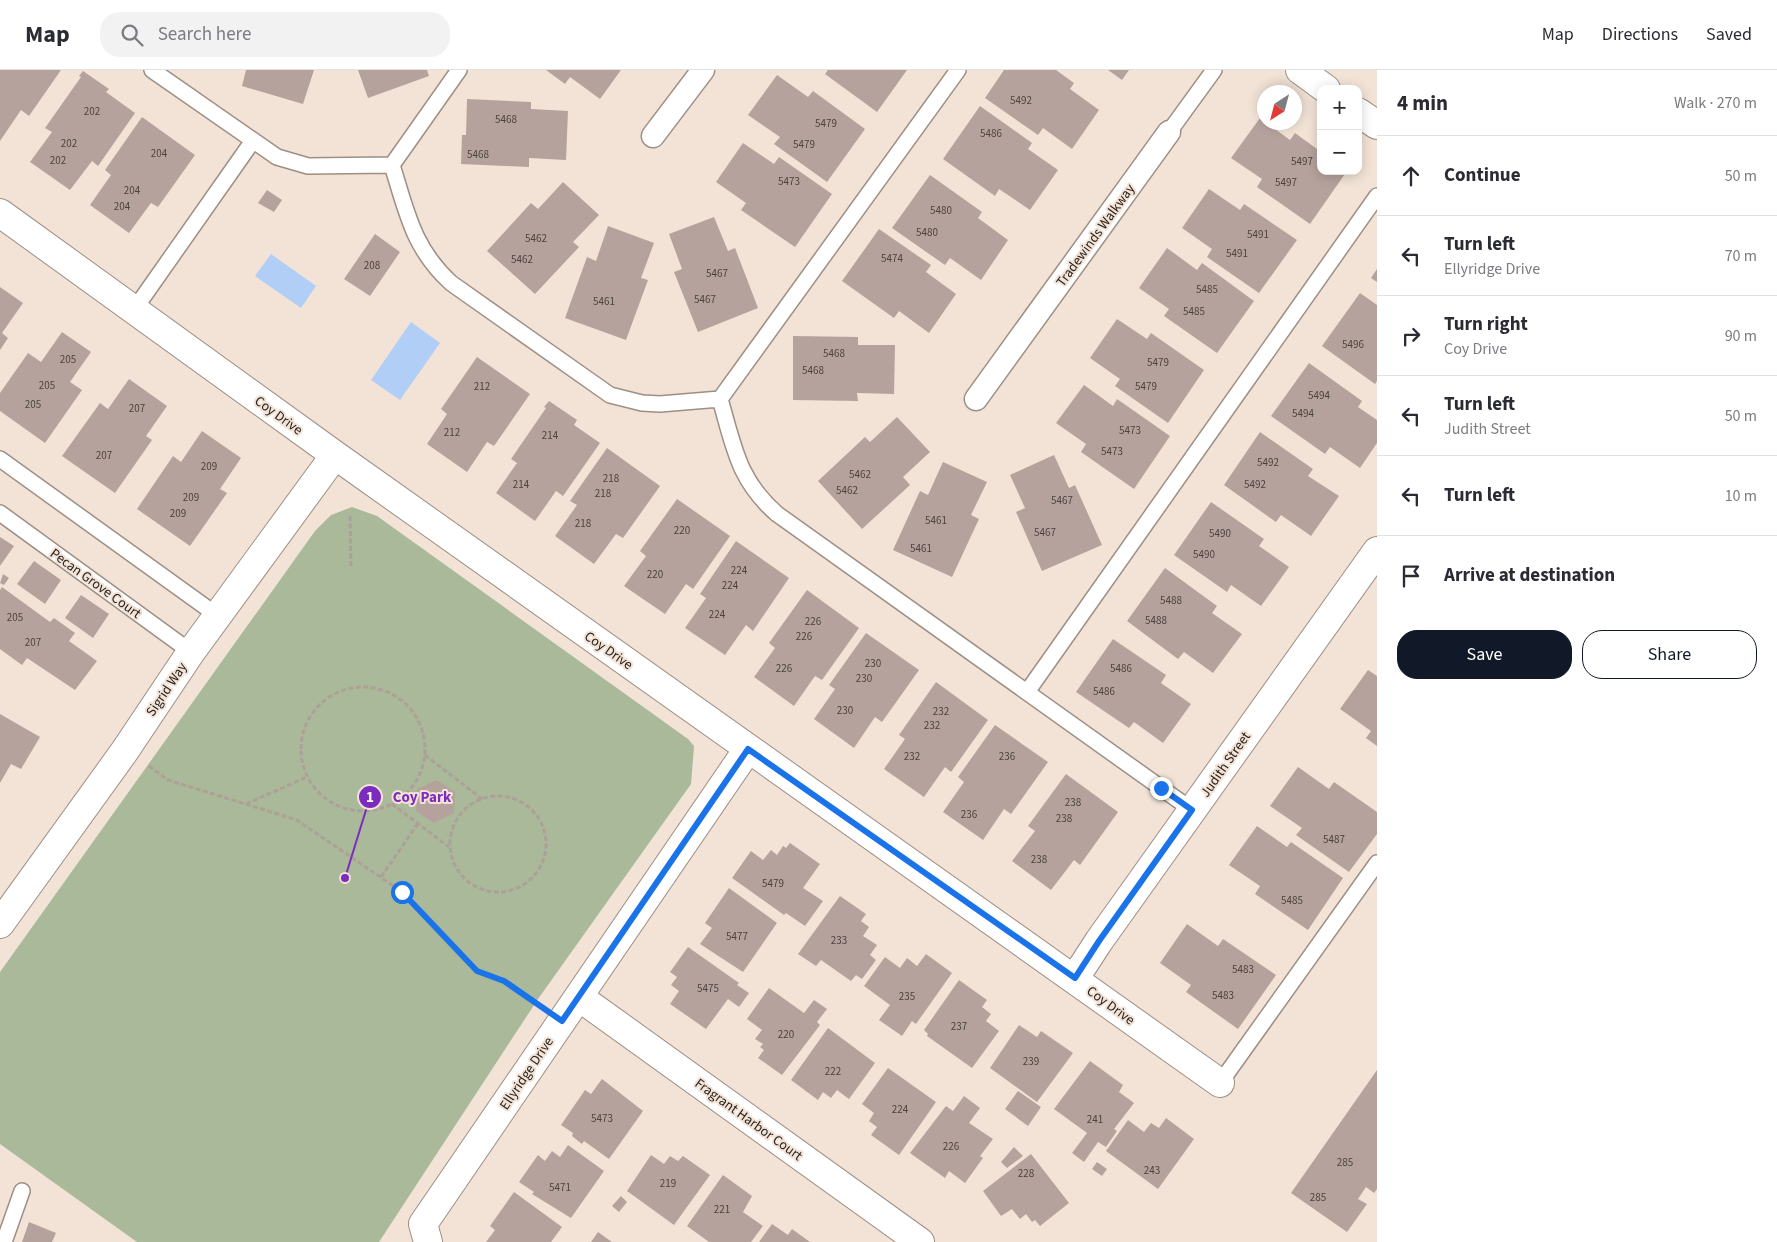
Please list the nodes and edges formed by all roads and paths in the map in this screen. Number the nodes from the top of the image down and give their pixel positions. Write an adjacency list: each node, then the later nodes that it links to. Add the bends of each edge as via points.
1 (152, 70): 12 (lane)
2 (459, 70): 13 (lane)
3 (703, 70): 11 (street)
4 (958, 70): 18 (lane)
5 (1214, 70): 10 (lane, Tradewinds Walkway)
6 (1300, 70): 7 (street)
7 (1321, 85)
8 (1362, 115): 9 (street)
9 (1377, 125)
10 (1169, 132): 17 (street, Tradewinds Walkway)
11 (653, 136)
12 (252, 142): 13 (lane, via 277,157 308,166); 16 (lane)
13 (392, 165): 18 (lane, via 418,244 437,270 459,289 610,395 660,404)
14 (1377, 196): 27 (lane)
15 (0, 213): 16 (street, Coy Drive)
16 (134, 310): 19 (street, Coy Drive)
17 (976, 399)
18 (720, 400): 27 (lane, via 744,476 763,502)
19 (335, 455): 25 (street, Sigrid Way); 28 (street, Coy Drive)
20 (0, 459): 25 (lane)
21 (0, 513): 26 (lane, Pecan Grove Court)
22 (350, 516): 24 (path)
23 (1377, 550): 35 (street, Judith Street)
24 (351, 567)
25 (218, 616): 26 (street, Sigrid Way)
26 (191, 652): 29 (street, Sigrid Way)
27 (1027, 692): 35 (lane)
28 (748, 749): 41 (street, Coy Drive); 42 (street, Ellyridge Drive)
29 (124, 752): 33 (path, via 168,780); 40 (street, Sigrid Way)
30 (425, 755): 31 (path, via 421,729 411,711 396,697 378,689 358,687 338,692 321,703 308,719 302,738 301,758); 32 (path); 34 (path, via 412,787)
31 (307, 777): 33 (path); 34 (path, via 320,794 337,806 357,811 378,810)
32 (482, 799): 37 (path, via 468,806 458,818 451,832); 37 (path, via 497,796 513,799 537,817 544,831 546,846 534,876 521,886 506,891 490,891 463,876 454,863)
33 (246, 804): 39 (path, via 297,820)
34 (392, 804): 36 (path)
35 (1192, 810): 41 (street, Judith Street)
36 (419, 822): 37 (path); 39 (path)
37 (450, 848)
38 (1377, 863): 44 (lane)
39 (381, 877): 43 (path, via 402,892 477,971 504,981)
40 (0, 924)
41 (1075, 978): 44 (street, Coy Drive)
42 (579, 997): 43 (street, Ellyridge Drive); 48 (street, Fragrant Harbor Court)
43 (562, 1021): 46 (street, Ellyridge Drive)
44 (1220, 1083)
45 (22, 1191): 47 (lane)
46 (425, 1233)
47 (4, 1242)
48 (920, 1242)

